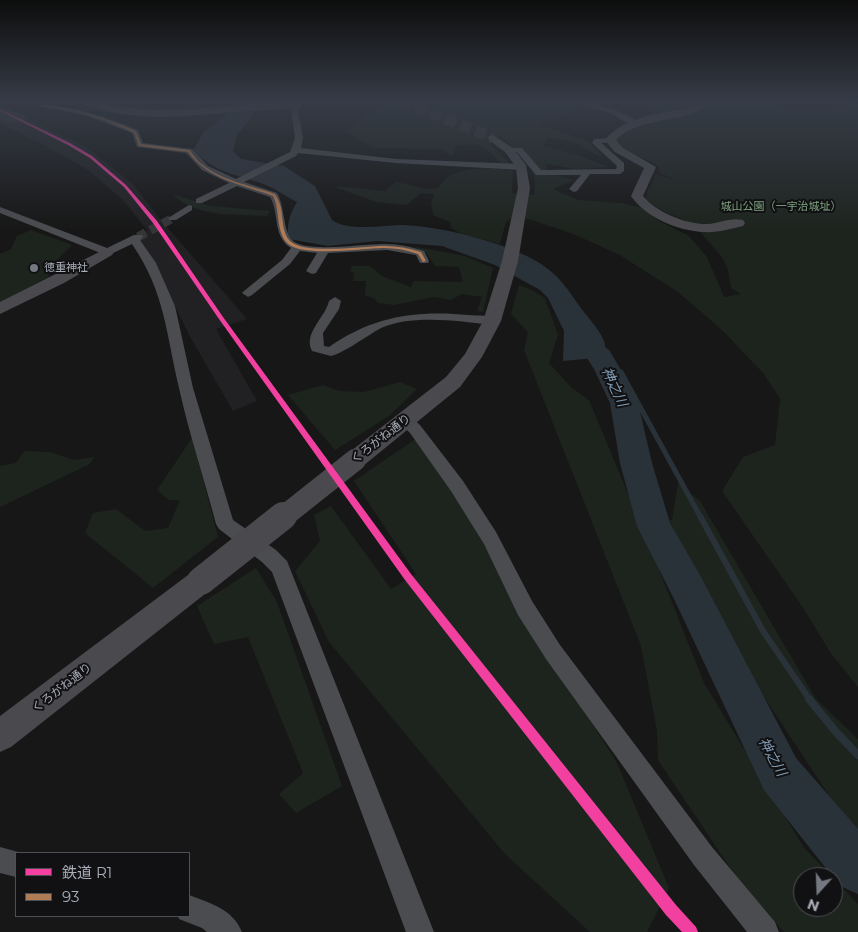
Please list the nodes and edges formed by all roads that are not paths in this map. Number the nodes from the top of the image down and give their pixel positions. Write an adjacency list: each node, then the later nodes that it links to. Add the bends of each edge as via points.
1 (140, 144): 10 (street, via 189,151 194,161 204,168)
2 (297, 144): 6 (street)
3 (501, 144): 7 (street)
4 (598, 144): 9 (street, via 621,164 620,171 614,175)
5 (614, 144): 16 (street, via 650,167 637,196 646,207 691,227)
6 (296, 150): 8 (street, via 396,161); 10 (street, via 280,162)
7 (508, 150): 8 (street); 9 (street, via 519,150 539,176)
8 (522, 167): 25 (street, くろがね通り, via 524,188 510,262)
9 (587, 172): 11 (street)
10 (240, 181): 12 (street); 17 (street, via 274,196 280,202 283,235)
11 (574, 189)
12 (199, 202)
13 (189, 208): 15 (street)
14 (0, 210): 19 (street)
15 (173, 218)
16 (738, 223)
17 (297, 247): 18 (street); 22 (street, via 286,262)
18 (324, 250): 20 (street, via 406,248 420,253); 21 (street)
19 (107, 252): 24 (street); 32 (street, via 136,238 151,262 169,306 186,388 225,524 280,567)
20 (424, 261)
21 (312, 271)
22 (248, 293)
23 (335, 301): 25 (street, via 316,333 317,348 331,352 341,343 379,324 428,317)
24 (0, 309)
25 (494, 316): 26 (street, くろがね通り, via 473,357 453,382)
26 (405, 420): 27 (street, くろがね通り, bridge); 33 (street, via 415,429 490,538 525,608 553,652 703,856)
27 (0, 736)
28 (0, 860): 29 (street)
29 (15, 864)
30 (190, 909): 31 (street, via 212,918)
31 (228, 932)
32 (420, 932)
33 (765, 932)

